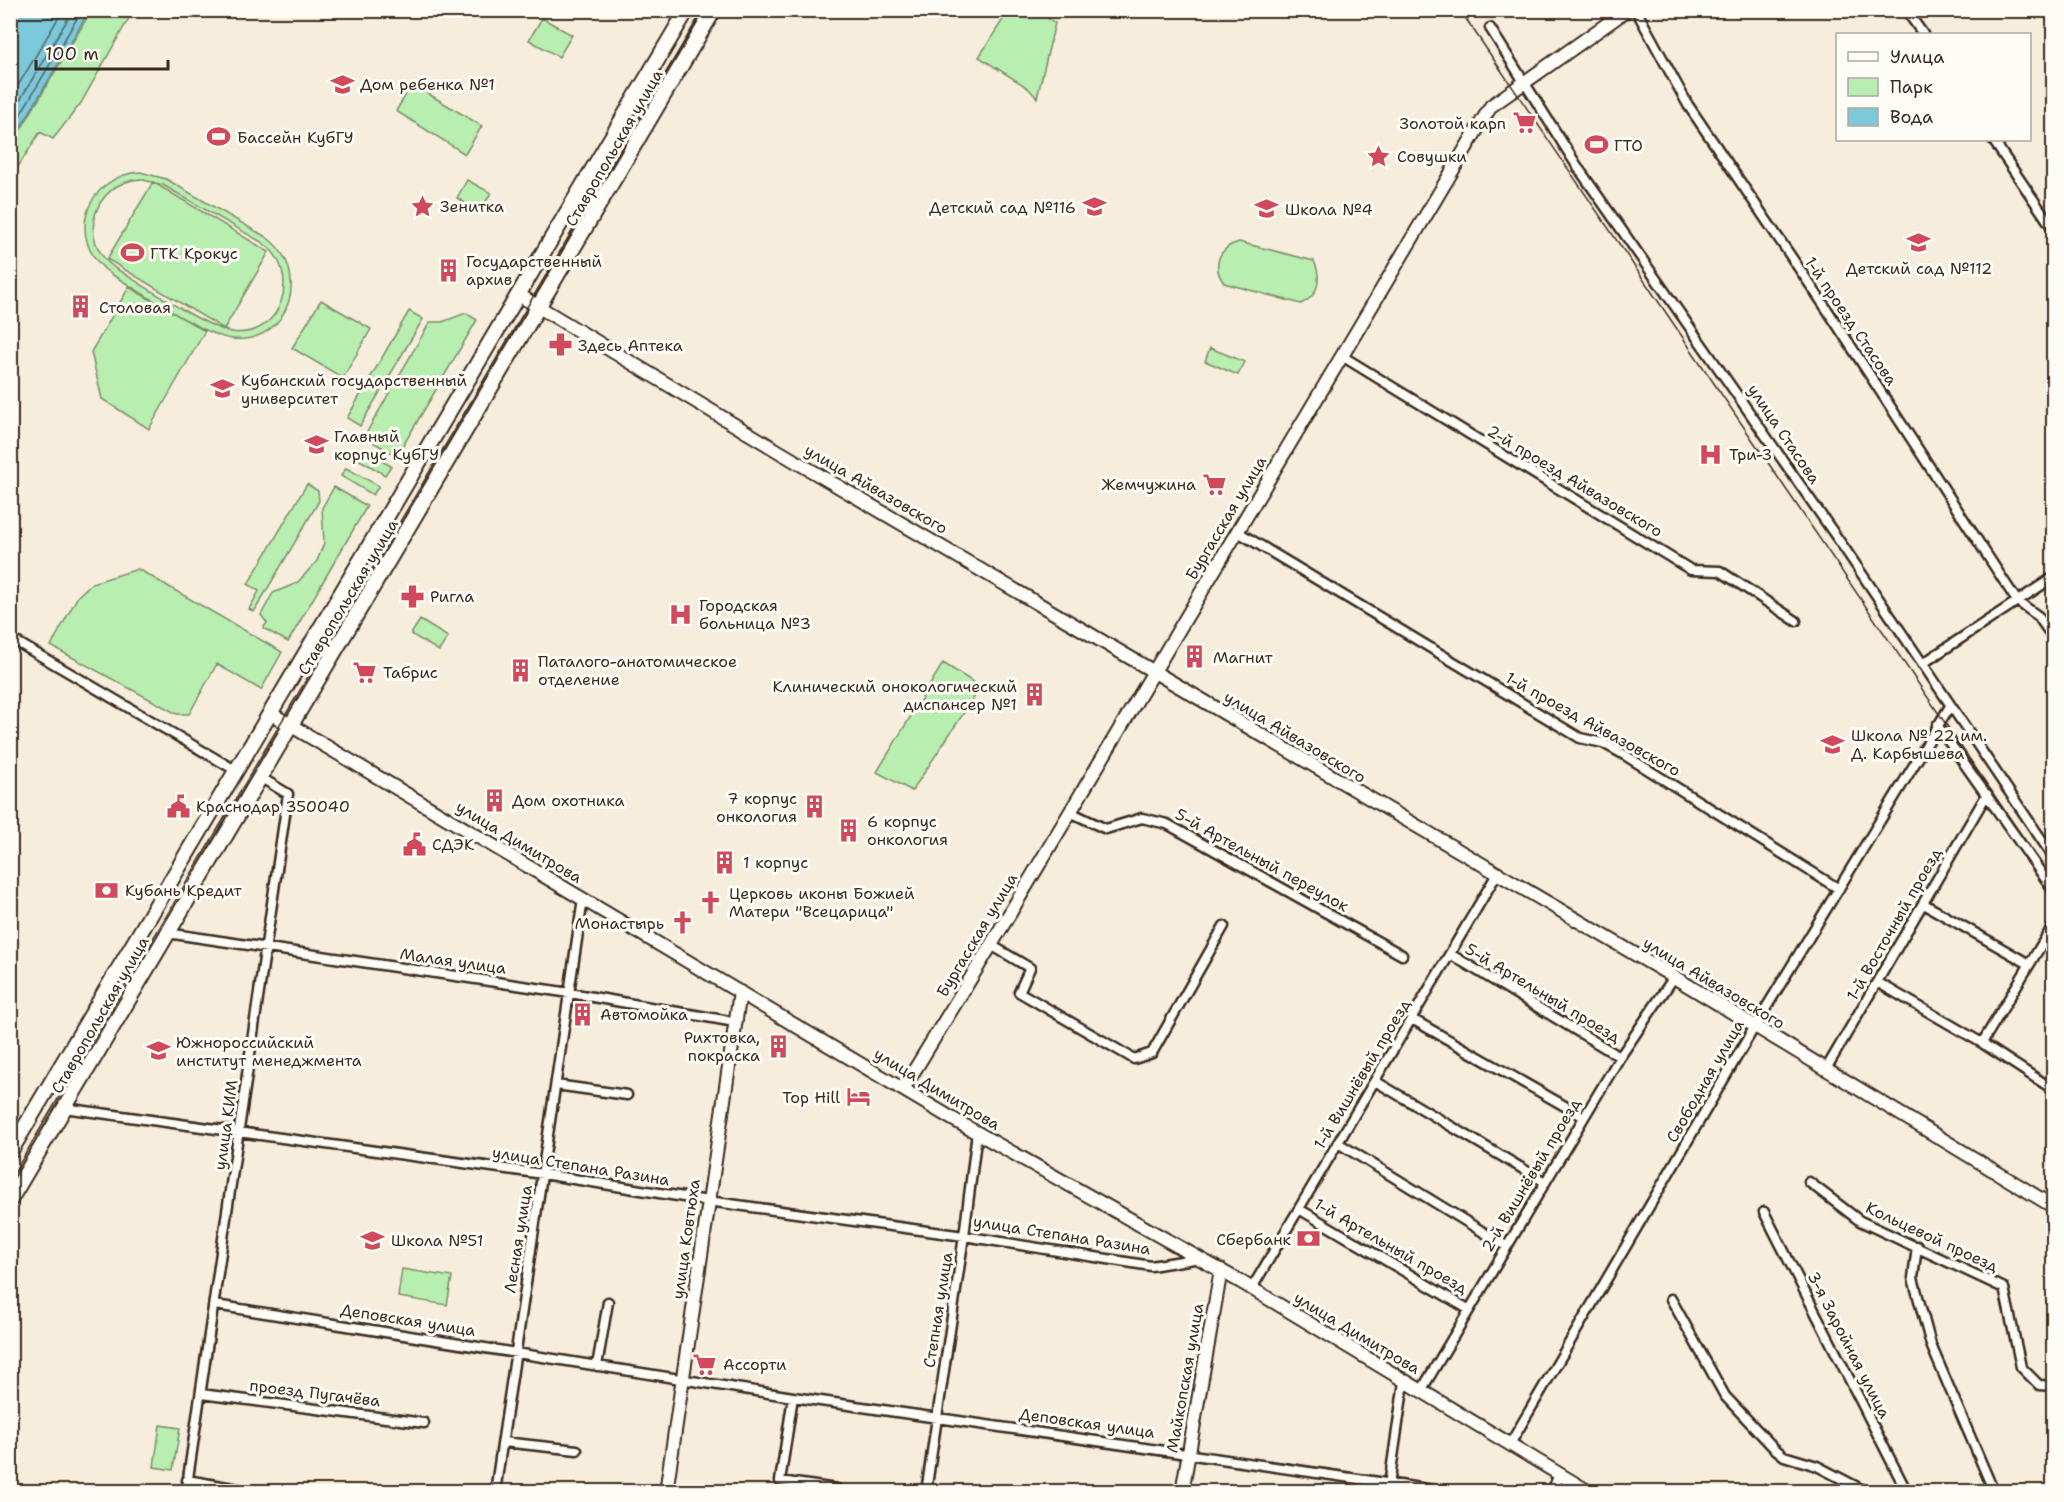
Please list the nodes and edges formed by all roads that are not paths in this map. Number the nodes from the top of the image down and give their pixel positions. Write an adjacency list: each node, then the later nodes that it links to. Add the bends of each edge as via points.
1 (687, 10): 11 (main road, Ставропольская улица)
2 (714, 10): 12 (main road, Ставропольская улица)
3 (1627, 10): 8 (street, Бургасская улица)
4 (1636, 10): 16 (street, 1-й проезд Стасова, via 1693,113)
5 (1906, 10): 7 (street)
6 (1490, 28): 8 (street, улица Стасова)
7 (1922, 33)
8 (1525, 81): 13 (street, Бургасская улица, via 1491,106); 20 (street, улица Стасова, via 1579,169 1729,380)
9 (1994, 141): 10 (street)
10 (2054, 231)
11 (519, 295): 12 (street, улица Айвазовского); 23 (main road, Ставропольская улица)
12 (539, 307): 21 (street, улица Айвазовского); 24 (main road, Ставропольская улица)
13 (1342, 356): 14 (street, Бургасская улица); 17 (street, 2-й проезд Айвазовского, via 1691,570 1720,571)
14 (1238, 532): 21 (street, Бургасская улица); 32 (street, 1-й проезд Айвазовского, via 1580,738 1603,743 1623,754)
15 (2054, 577): 16 (street)
16 (2017, 601): 19 (street, 1-й проезд Стасова, via 2038,616); 20 (street)
17 (1796, 621)
18 (10, 638): 26 (street)
19 (2054, 639)
20 (1922, 664): 22 (street, улица Стасова)
21 (1153, 672): 29 (street, Бургасская улица); 31 (street, улица Айвазовского)
22 (1950, 706): 25 (street, Свободная улица); 30 (street, улица Стасова)
23 (270, 713): 24 (street, улица Димитрова); 26 (main road, Ставропольская улица)
24 (291, 725): 27 (main road, Ставропольская улица); 34 (street, улица Димитрова)
25 (1937, 725): 28 (street); 32 (street, Свободная улица)
26 (235, 770): 64 (main road, Ставропольская улица)
27 (260, 777): 38 (main road, Ставропольская улица); 40 (street, улица КИМ, via 288,794)
28 (1987, 794): 33 (street); 35 (street, 1-й Восточный проезд)
29 (1070, 812): 39 (street, Бургасская улица); 42 (street, 5-й Артельный переулок, via 1106,829 1142,818 1167,824)
30 (2054, 858)
31 (1497, 874): 41 (street, 1-й Вишнёвый проезд); 44 (street, улица Айвазовского)
32 (1839, 889): 50 (street, Свободная улица)
33 (2054, 891)
34 (583, 899): 46 (street, улица Димитрова); 47 (street, Лесная улица)
35 (1924, 904): 43 (street); 45 (street, 1-й Восточный проезд)
36 (2054, 924): 43 (street)
37 (1224, 926): 39 (street, via 1152,1053 1134,1059 1019,992 1030,968)
38 (167, 933): 40 (street, Малая улица); 59 (main road, Ставропольская улица)
39 (991, 945): 56 (street, Бургасская улица)
40 (266, 949): 47 (street, Малая улица); 61 (street, улица КИМ)
41 (1450, 954): 48 (street, 1-й Вишнёвый проезд); 52 (street, 5-й Артельный проезд)
42 (1402, 955)
43 (2029, 964): 51 (street)
44 (1674, 977): 50 (street, улица Айвазовского); 52 (street, 2-й Вишнёвый проезд)
45 (1877, 982): 51 (street); 53 (street, 1-й Восточный проезд)
46 (740, 992): 49 (street, улица Ковтюха); 56 (street, улица Димитрова)
47 (570, 993): 49 (street, Малая улица); 55 (street, Лесная улица)
48 (1412, 1019): 54 (street, 1-й Вишнёвый проезд); 60 (street)
49 (735, 1022): 69 (street, улица Ковтюха)
50 (1755, 1026): 53 (street, улица Айвазовского); 94 (street, Свободная улица)
51 (1982, 1043): 57 (street)
52 (1620, 1057): 60 (street, 2-й Вишнёвый проезд)
53 (1826, 1069): 70 (street, улица Айвазовского)
54 (1375, 1081): 63 (street, 1-й Вишнёвый проезд); 66 (street)
55 (556, 1085): 58 (street); 65 (street, Лесная улица)
56 (903, 1089): 62 (street, улица Димитрова)
57 (2054, 1090)
58 (627, 1095)
59 (64, 1108): 61 (street, улица Степана Разина); 68 (main road, Ставропольская улица)
60 (1584, 1117): 66 (street, 2-й Вишнёвый проезд)
61 (240, 1132): 65 (street, улица Степана Разина); 81 (street, улица КИМ)
62 (976, 1132): 73 (street, Степная улица); 76 (street, улица Димитрова)
63 (1338, 1143): 71 (street, 1-й Вишнёвый проезд); 74 (street)
64 (10, 1152)
65 (543, 1174): 69 (street, улица Степана Разина); 83 (street, Лесная улица)
66 (1545, 1182): 74 (street, 2-й Вишнёвый проезд)
67 (1809, 1182): 75 (street, Кольцевой проезд, via 1860,1221)
68 (10, 1200)
69 (708, 1201): 73 (street, улица Степана Разина); 85 (street, улица Ковтюха)
70 (2054, 1207)
71 (1299, 1209): 78 (street, 1-й Вишнёвый проезд); 82 (street, 1-й Артельный проезд)
72 (1764, 1212): 111 (street, 3-я Заройная улица)
73 (964, 1236): 76 (street, улица Степана Разина, via 1151,1266); 91 (street, Степная улица)
74 (1506, 1246): 82 (street, 2-й Вишнёвый проезд)
75 (1917, 1246): 87 (street, Кольцевой проезд, via 2004,1288 2021,1367 2039,1385); 112 (street, via 1913,1278 1931,1345)
76 (1200, 1258): 77 (street, улица Димитрова)
77 (1221, 1270): 78 (street, улица Димитрова); 96 (street, Майкопская улица)
78 (1252, 1288): 86 (street, улица Димитрова)
79 (1671, 1299): 110 (street, via 1725,1396 1774,1448 1784,1456 1817,1466)
80 (608, 1302): 84 (street)
81 (215, 1305): 83 (street, Деповская улица); 89 (street, улица КИМ)
82 (1468, 1309): 88 (street, 2-й Вишнёвый проезд)
83 (516, 1351): 84 (street, Деповская улица); 93 (street, Лесная улица)
84 (597, 1366): 85 (street, Деповская улица)
85 (683, 1379): 90 (street, Деповская улица); 104 (street, улица Ковтюха)
86 (1404, 1382): 88 (street, улица Димитрова); 99 (street)
87 (2054, 1386)
88 (1421, 1391): 94 (street, улица Димитрова)
89 (201, 1394): 92 (street, проезд Пугачёва); 98 (street, улица КИМ)
90 (793, 1397): 91 (street, Деповская улица); 100 (street, via 780,1481)
91 (938, 1418): 96 (street, Деповская улица); 105 (street, Степная улица)
92 (424, 1423)
93 (502, 1442): 95 (street); 103 (street, Лесная улица)
94 (1510, 1444): 97 (street, улица Димитрова)
95 (577, 1450)
96 (1188, 1452): 99 (street, Деповская улица); 106 (street, Майкопская улица)
97 (1560, 1474): 108 (street); 109 (street, улица Димитрова)
98 (187, 1480): 101 (street, улица КИМ); 102 (street)
99 (1389, 1487): 107 (street, Деповская улица)
100 (837, 1489)
101 (186, 1491)
102 (256, 1491)
103 (495, 1491)
104 (666, 1491)
105 (926, 1491)
106 (1182, 1491)
107 (1448, 1491)
108 (1550, 1491)
109 (1589, 1491)
110 (1868, 1491)
111 (1907, 1491)
112 (1994, 1491)

